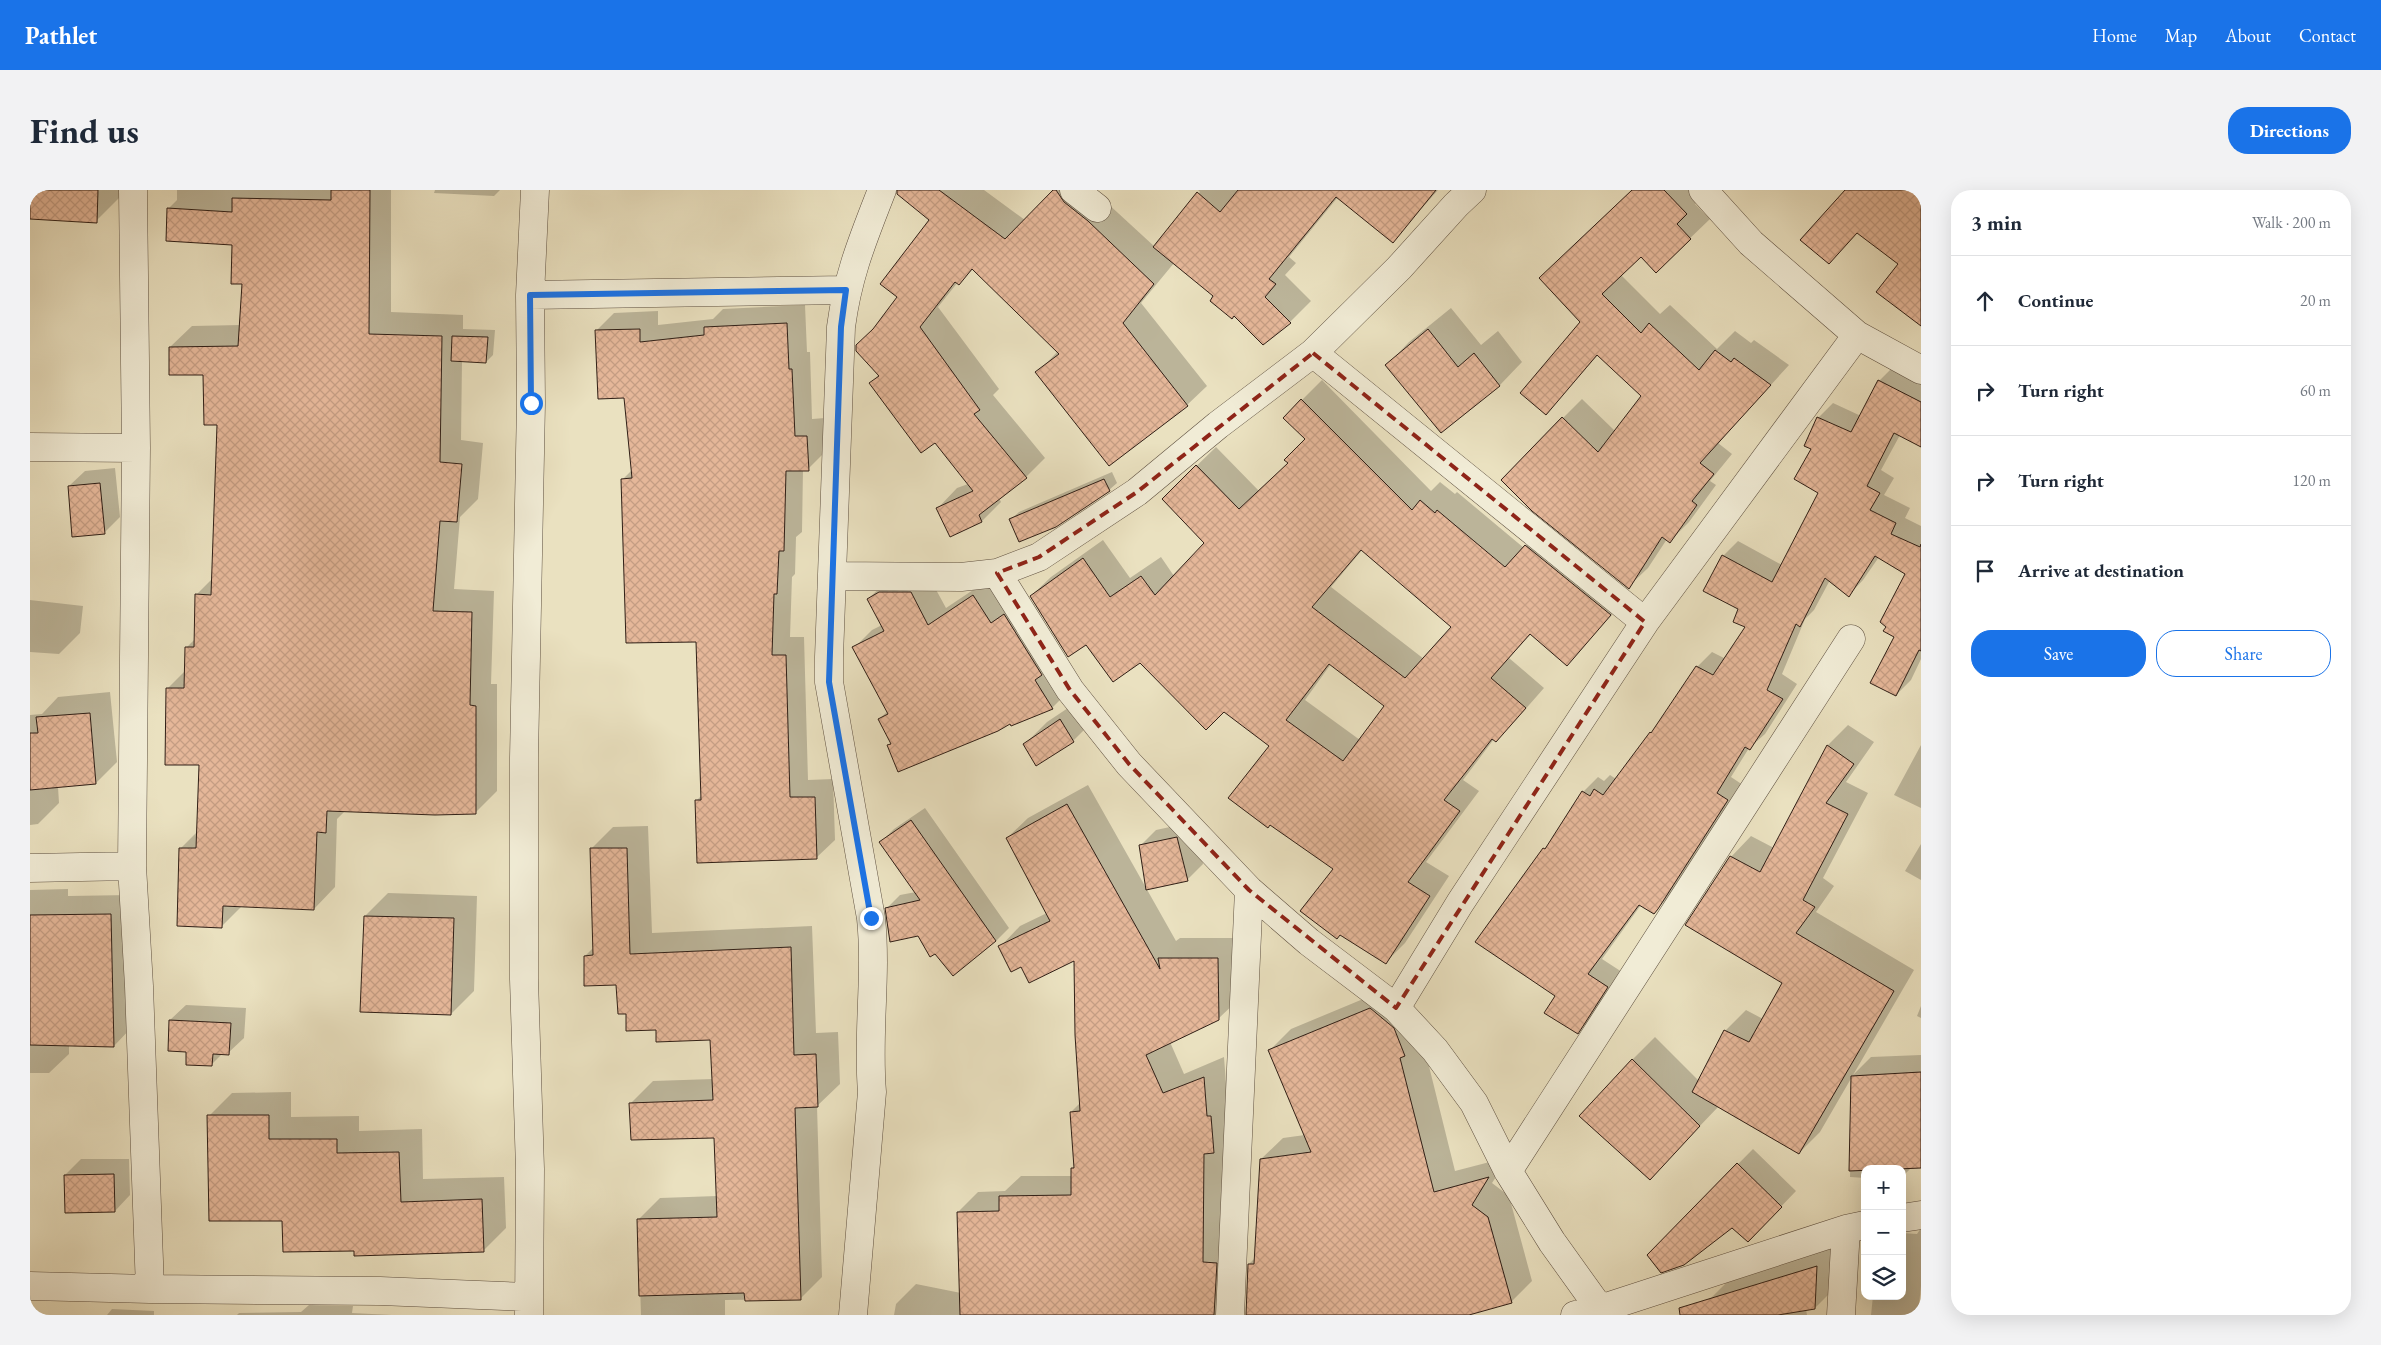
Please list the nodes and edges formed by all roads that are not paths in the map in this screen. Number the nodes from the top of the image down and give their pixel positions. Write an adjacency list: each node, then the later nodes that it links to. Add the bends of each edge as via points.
1 (133, 190): 14 (street)
2 (535, 190): 9 (street)
3 (882, 190): 8 (street)
4 (1074, 190): 7 (street)
5 (1472, 190): 11 (street, via 1400,268)
6 (1703, 190): 10 (street, via 1751,243)
7 (1097, 208)
8 (846, 290): 9 (street); 16 (street, via 841,327)
9 (530, 295): 29 (street, via 524,758)
10 (1857, 335): 12 (street); 17 (street)
11 (1313, 353): 15 (street, via 1137,492 1039,557); 17 (street)
12 (1921, 370)
13 (30, 447): 14 (street)
14 (136, 448): 19 (street)
15 (997, 573): 16 (street, via 961,577); 21 (street, via 1070,690 1099,727 1129,764)
16 (834, 576): 31 (street, via 829,682 874,947 872,1092)
17 (1645, 622): 22 (street, via 1460,902)
18 (1851, 639): 23 (street)
19 (132, 866): 20 (street); 28 (street)
20 (30, 868)
21 (1249, 890): 22 (street, via 1309,942); 32 (street)
22 (1396, 1008): 23 (street, via 1434,1050 1474,1103)
23 (1508, 1171): 30 (street, via 1552,1242)
24 (1921, 1215): 25 (street)
25 (1906, 1217)
26 (1855, 1227): 30 (street); 33 (street)
27 (30, 1286): 28 (street)
28 (150, 1289): 29 (street, via 370,1290)
29 (529, 1306)
30 (1587, 1312)
31 (853, 1315)
32 (1230, 1315)
33 (1840, 1315)

